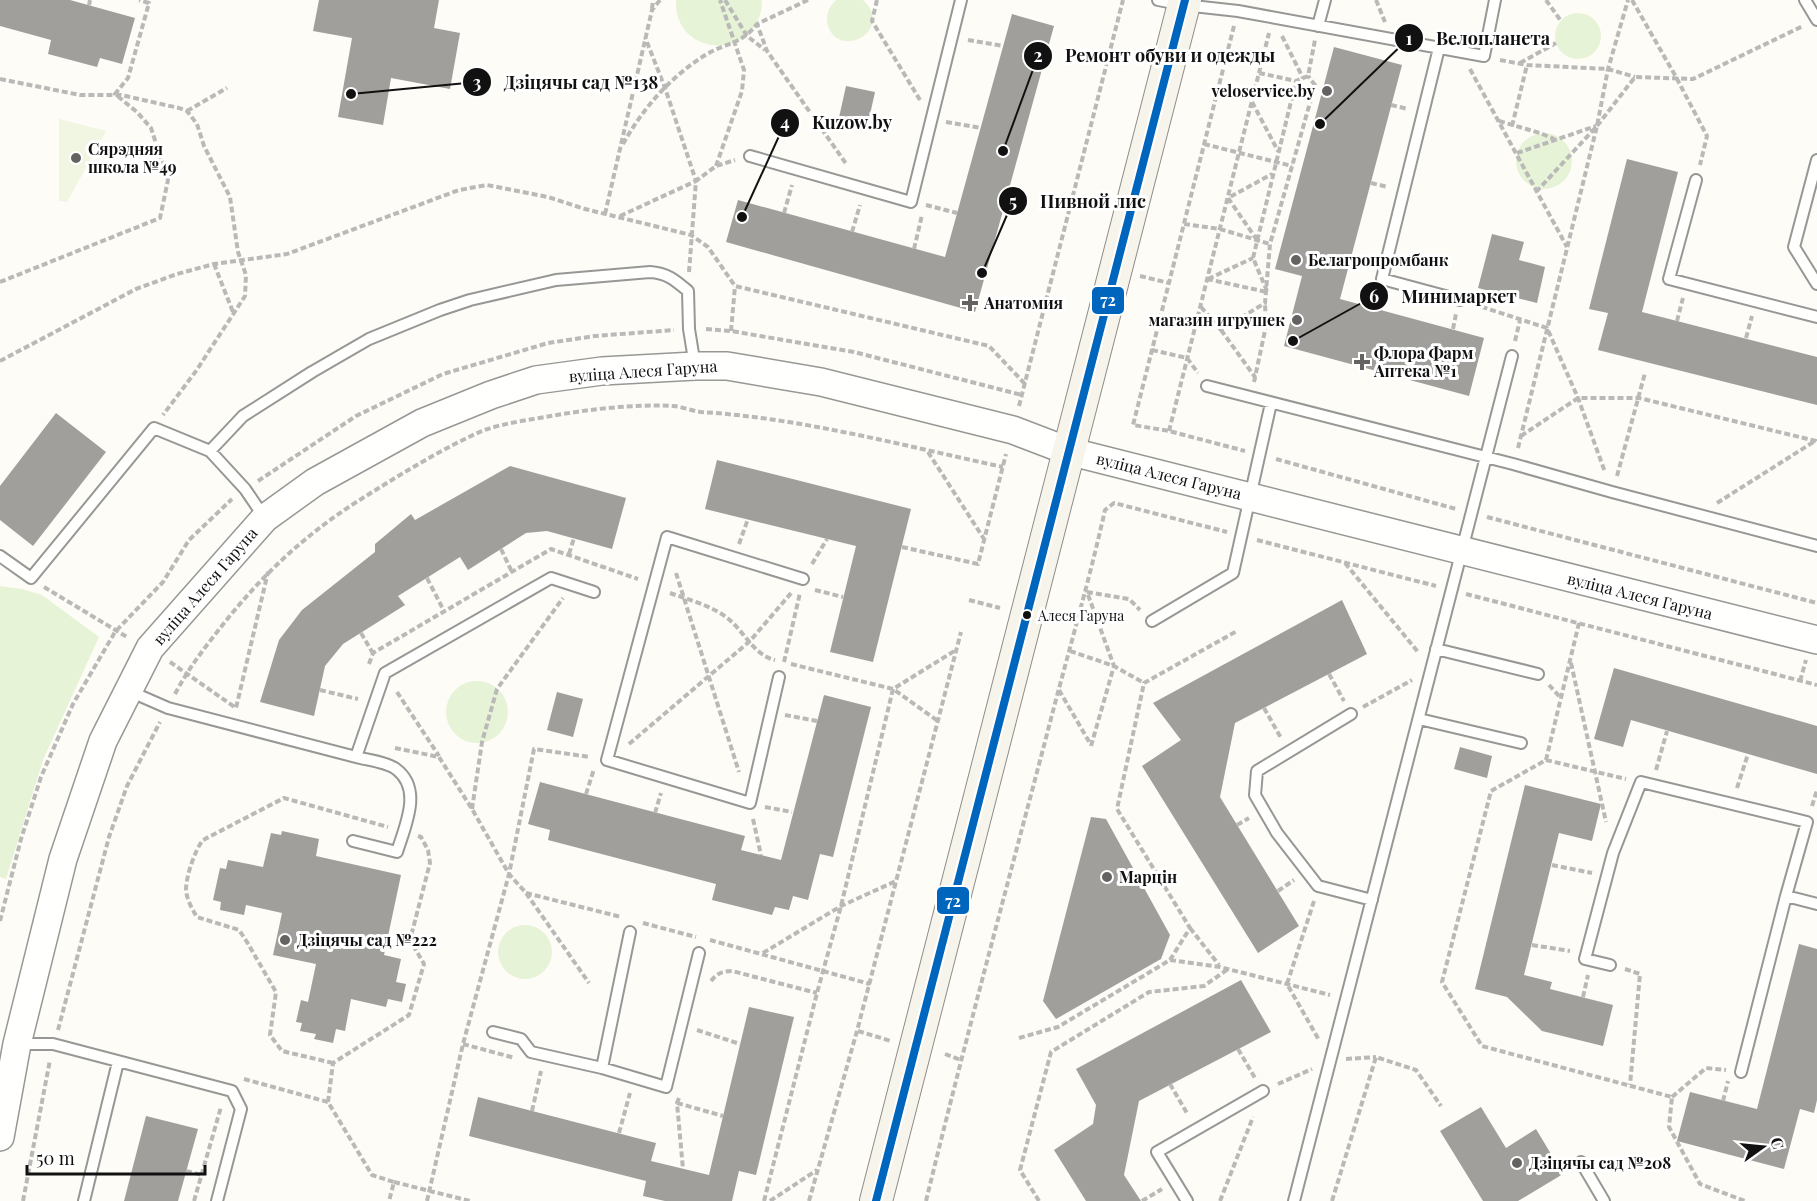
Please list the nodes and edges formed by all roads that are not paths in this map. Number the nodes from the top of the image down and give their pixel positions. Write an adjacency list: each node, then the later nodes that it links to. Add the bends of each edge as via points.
1 (961, 0): 9 (lane, via 911,202)
2 (1325, 0): 7 (lane)
3 (1496, 0): 8 (lane, via 1484,56)
4 (1805, 0): 6 (lane)
5 (1176, 2): 7 (lane); 20 (main road)
6 (1817, 19)
7 (1318, 26): 8 (lane)
8 (1439, 48): 13 (lane, via 1382,279)
9 (750, 156)
10 (1817, 160): 12 (lane, via 1794,247)
11 (1696, 180): 14 (lane, via 1669,279)
12 (1817, 284)
13 (1460, 300)
14 (1817, 317)
15 (1512, 356): 21 (lane)
16 (695, 366): 19 (lane, via 688,291 672,277 662,273 556,280 440,310 369,339 243,416); 20 (street, вуліца Алеся Гаруна, via 727,366 821,381 1013,430); 23 (street, вуліца Алеся Гаруна, via 602,371 536,380 491,395 423,423 315,482)
17 (1207, 386): 18 (lane)
18 (1270, 403): 21 (lane); 22 (lane)
19 (210, 451): 23 (lane); 26 (lane, via 154,428 31,578)
20 (1068, 451): 22 (street, вуліца Алеся Гаруна); 56 (main road)
21 (1485, 458): 24 (lane); 25 (lane)
22 (1250, 497): 25 (street, вуліца Алеся Гаруна); 29 (lane, via 1233,573)
23 (265, 518): 34 (street, вуліца Алеся Гаруна, via 150,648)
24 (1817, 546)
25 (1462, 550): 30 (lane); 31 (street, вуліца Алеся Гаруна)
26 (0, 556)
27 (802, 583): 33 (lane, via 667,537 602,759 750,803)
28 (594, 592): 38 (lane, via 551,578 385,673)
29 (1152, 621)
30 (1437, 649): 32 (lane); 36 (lane)
31 (1811, 650)
32 (1538, 674)
33 (779, 677)
34 (129, 691): 38 (lane, via 168,708); 47 (street, вуліца Алеся Гаруна, via 103,741 63,858)
35 (1351, 714): 41 (lane, via 1257,771 1255,795 1277,833 1318,886)
36 (1419, 719): 37 (lane); 41 (lane)
37 (1521, 743)
38 (356, 757): 39 (lane, via 395,768 407,781 411,797 397,852)
39 (353, 841)
40 (1786, 896): 42 (lane); 45 (lane, via 1807,822 1646,784 1613,853 1586,953 1585,959); 50 (lane)
41 (1372, 900): 58 (lane)
42 (1817, 904)
43 (630, 933): 49 (lane)
44 (699, 954): 49 (lane, via 666,1087)
45 (1610, 965)
46 (493, 1032): 49 (lane, via 521,1039 531,1052)
47 (17, 1044): 48 (lane, via 53,1044); 52 (street, вуліца Алеся Гаруна)
48 (118, 1062): 54 (lane); 55 (lane, via 232,1091 241,1109)
49 (602, 1068)
50 (1741, 1072)
51 (1263, 1091): 57 (lane, via 1157,1152)
52 (0, 1137)
53 (1581, 1162): 59 (lane)
54 (84, 1201)
55 (217, 1201)
56 (876, 1201)
57 (1187, 1201)
58 (1294, 1201)
59 (1604, 1201)

